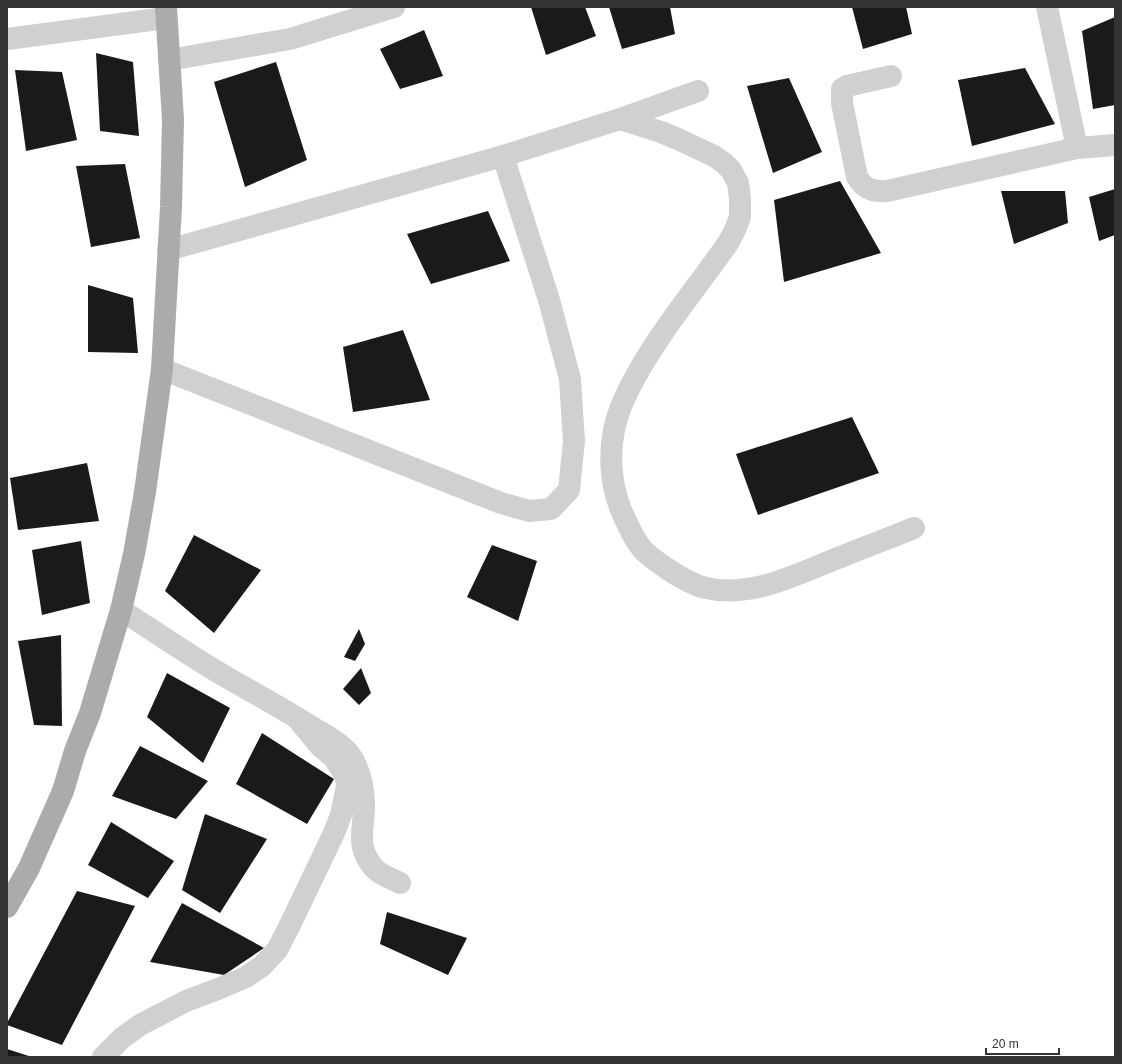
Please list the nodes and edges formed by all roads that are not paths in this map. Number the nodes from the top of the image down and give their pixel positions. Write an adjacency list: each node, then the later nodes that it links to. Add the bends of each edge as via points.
1 (394, 7): 5 (street, via 290,39)
2 (1048, 7): 10 (street)
3 (166, 12): 4 (street); 5 (main road)
4 (7, 39)
5 (169, 60): 12 (main road, via 173,120)
6 (891, 76): 10 (street, via 842,89 842,103 857,177 861,184 869,189 877,192 887,191)
7 (698, 91): 8 (street)
8 (620, 119): 11 (street); 14 (street, via 661,132 714,156 731,170 738,183 740,198 740,217 728,243 660,338 621,406 611,455 611,472 623,516 644,551 674,573 706,588 746,589 762,587 788,578)
9 (1115, 145): 10 (street)
10 (1077, 148)
11 (503, 156): 12 (street); 13 (street, via 549,300 570,379 574,441 569,490 551,509 529,511 501,503)
12 (168, 250): 13 (main road)
13 (162, 368): 15 (main road, via 145,492)
14 (914, 528)
15 (121, 610): 16 (street, via 219,673); 18 (main road, via 63,791 29,868)
16 (296, 716): 17 (street, via 336,742 355,761 364,803 362,843 365,854 375,869); 19 (street, via 320,746 334,758 346,776 347,786 341,815 334,832 277,950 262,966 246,977 186,1001 140,1025)
17 (400, 883)
18 (7, 907)
19 (103, 1057)

